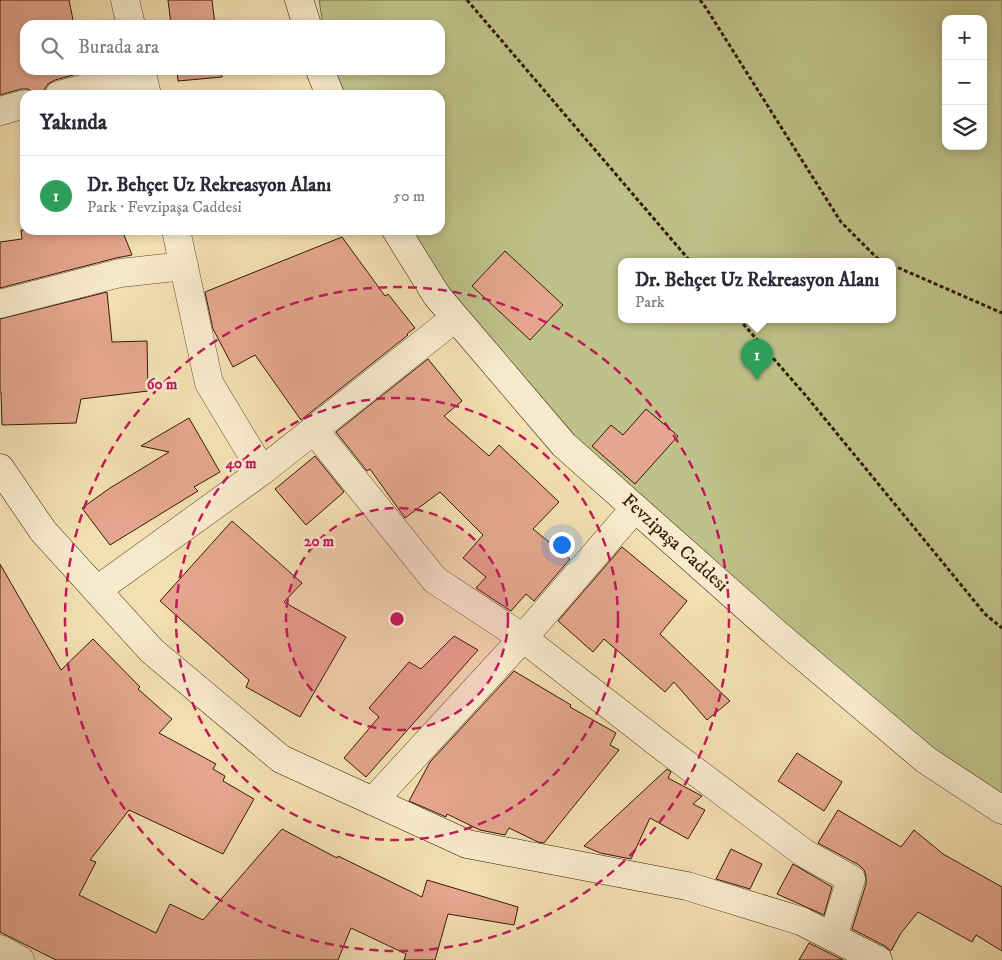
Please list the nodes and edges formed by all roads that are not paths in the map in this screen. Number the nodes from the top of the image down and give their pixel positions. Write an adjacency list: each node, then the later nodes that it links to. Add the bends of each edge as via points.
1 (125, 0): 3 (street)
2 (299, 0): 4 (street)
3 (130, 20)
4 (305, 20)
5 (322, 75): 8 (street)
6 (143, 79): 7 (street)
7 (85, 90)
8 (328, 90)
9 (20, 105): 10 (street)
10 (0, 111)
11 (177, 235): 13 (street)
12 (399, 235): 15 (street, Fevzipaşa Caddesi, via 437,296)
13 (184, 266): 14 (street, via 120,273); 18 (street, via 209,383)
14 (0, 304)
15 (455, 318): 16 (street); 19 (street, Fevzipaşa Caddesi, via 564,445)
16 (314, 430): 18 (street); 21 (street, via 435,580)
17 (0, 468): 20 (street, via 43,532)
18 (262, 471): 20 (street)
19 (635, 508): 21 (street); 23 (street, Fevzipaşa Caddesi, via 926,760)
20 (97, 590): 22 (street, via 152,651 281,758)
21 (524, 638): 22 (street); 24 (street, via 804,852 851,879)
22 (373, 801): 24 (street, via 467,844 687,886 801,921)
23 (1002, 810)
24 (833, 937): 27 (street)
25 (0, 949): 26 (street)
26 (20, 960)
27 (878, 960)

